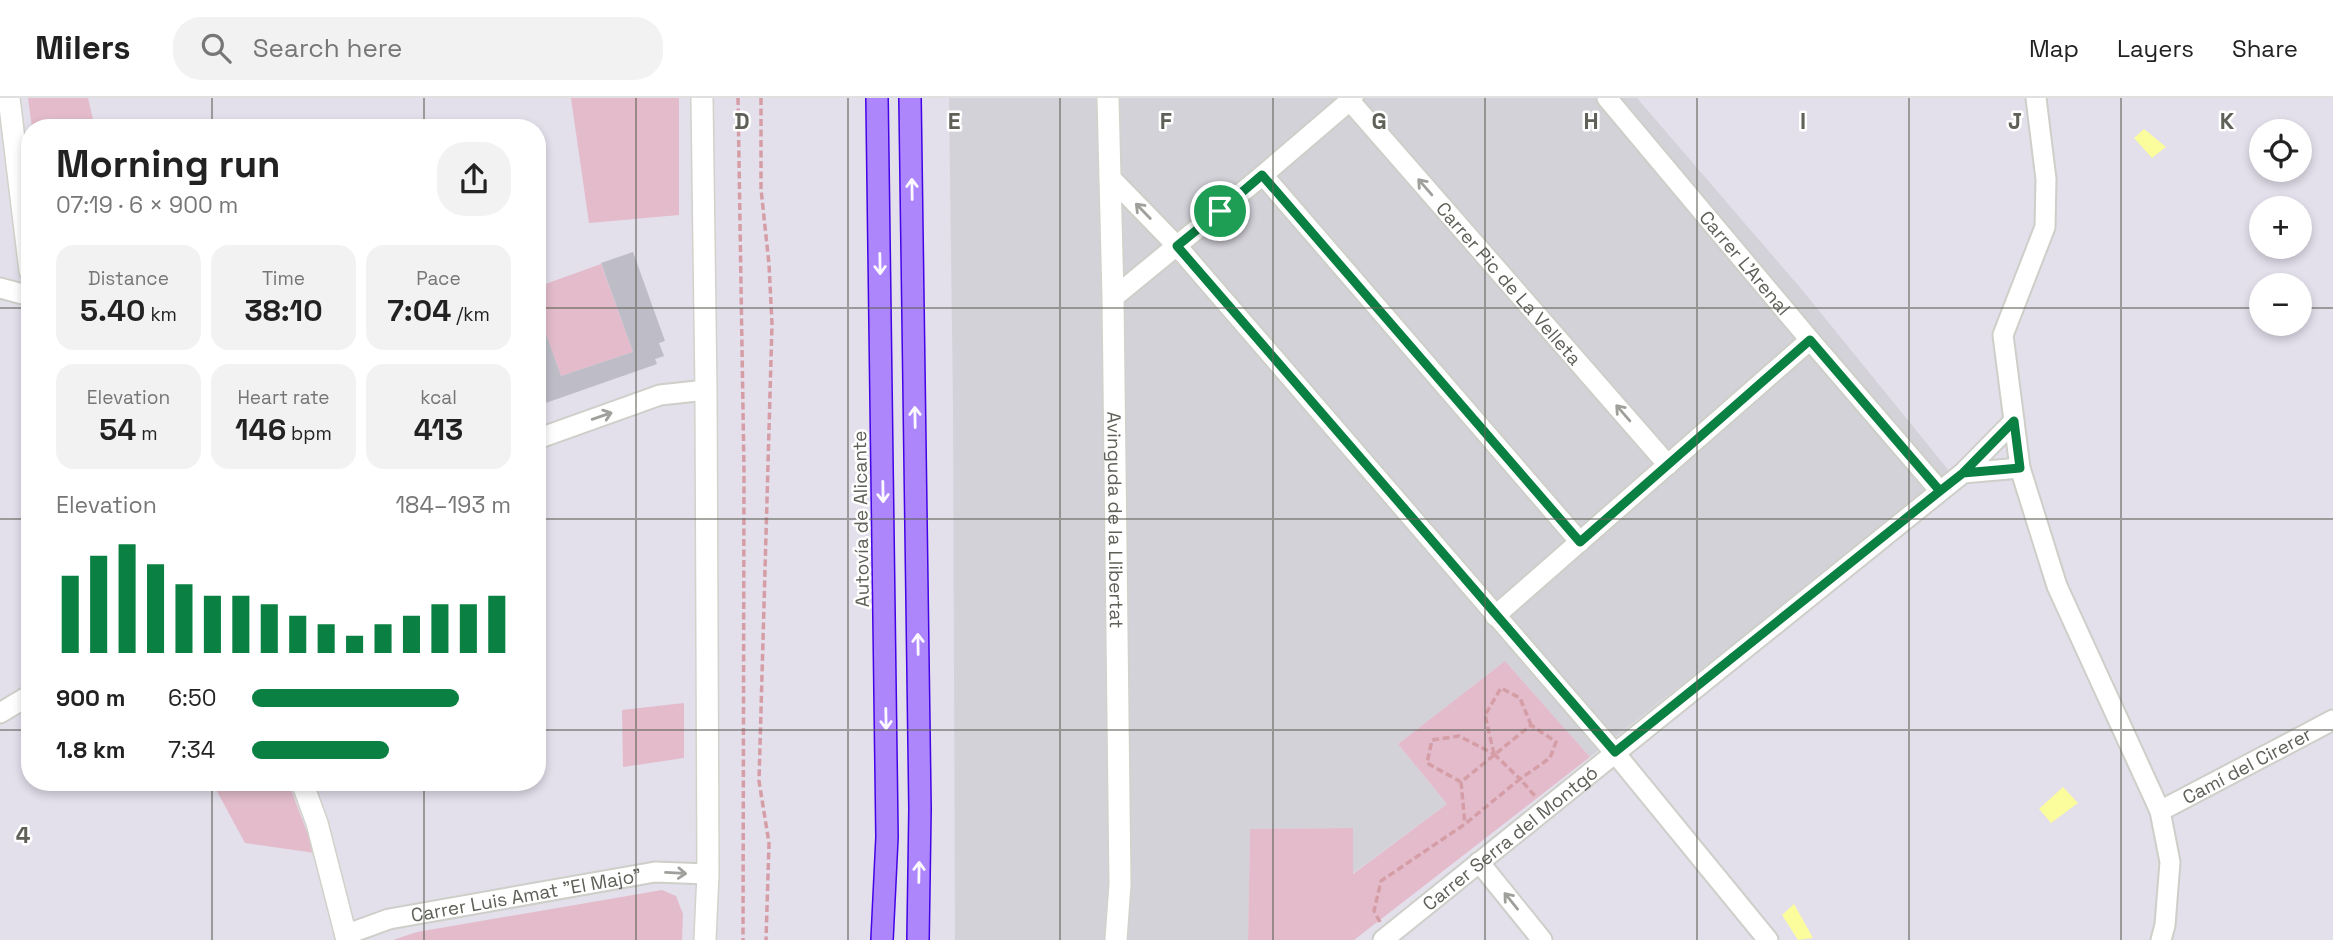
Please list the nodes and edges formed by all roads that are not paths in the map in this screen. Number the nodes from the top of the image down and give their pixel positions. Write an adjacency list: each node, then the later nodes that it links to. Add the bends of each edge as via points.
1 (9, 98): 11 (street)
2 (702, 98): 17 (street)
3 (877, 98): 37 (highway, Autovía de Alicante, one-way to 37, via 887,837)
4 (911, 98): 38 (highway, one-way to 4)
5 (1108, 98): 10 (street, Avinguda de la Llibertat)
6 (1607, 98): 16 (street, Carrer L'Arenal)
7 (2036, 98): 18 (street, via 2046,179 2045,227 2003,335)
8 (1351, 99): 9 (street); 20 (street, Carrer Pic de La Velleta, one-way to 8)
9 (1262, 175): 12 (street); 24 (street)
10 (1109, 176): 12 (street, one-way to 10); 15 (street, Avinguda de la Llibertat)
11 (21, 197)
12 (1177, 246): 15 (street); 25 (street)
13 (0, 288): 14 (street)
14 (21, 294)
15 (1113, 298): 39 (street, Avinguda de la Llibertat, via 1120,884)
16 (1810, 340): 20 (street); 23 (street, Carrer L'Arenal)
17 (706, 390): 19 (street, one-way to 17, via 660,395); 33 (street)
18 (2014, 421): 21 (street); 22 (street, Carrer Serra del Montgó)
19 (546, 436)
20 (1668, 465): 24 (street)
21 (2020, 468): 22 (street); 31 (street, via 2057,586)
22 (1963, 473): 23 (street, Carrer Serra del Montgó)
23 (1940, 491): 29 (street, Carrer Serra del Montgó)
24 (1580, 542): 25 (street)
25 (1496, 616): 29 (street)
26 (21, 700): 27 (street)
27 (0, 713)
28 (2333, 720): 31 (street, Camí del Cirerer)
29 (1615, 752): 32 (street, Carrer Serra del Montgó); 41 (street)
30 (305, 791): 34 (street)
31 (2160, 811): 42 (street, via 2170,862)
32 (1479, 862): 35 (street, Carrer Serra del Montgó); 40 (street, one-way to 32)
33 (708, 874): 34 (street, Carrer Luis Amat "El Majo", one-way to 33, via 389,919 655,872); 36 (street)
34 (346, 937)
35 (1385, 938)
36 (705, 940)
37 (882, 940)
38 (918, 940)
39 (1116, 940)
40 (1542, 940)
41 (1768, 940)
42 (2161, 940)

